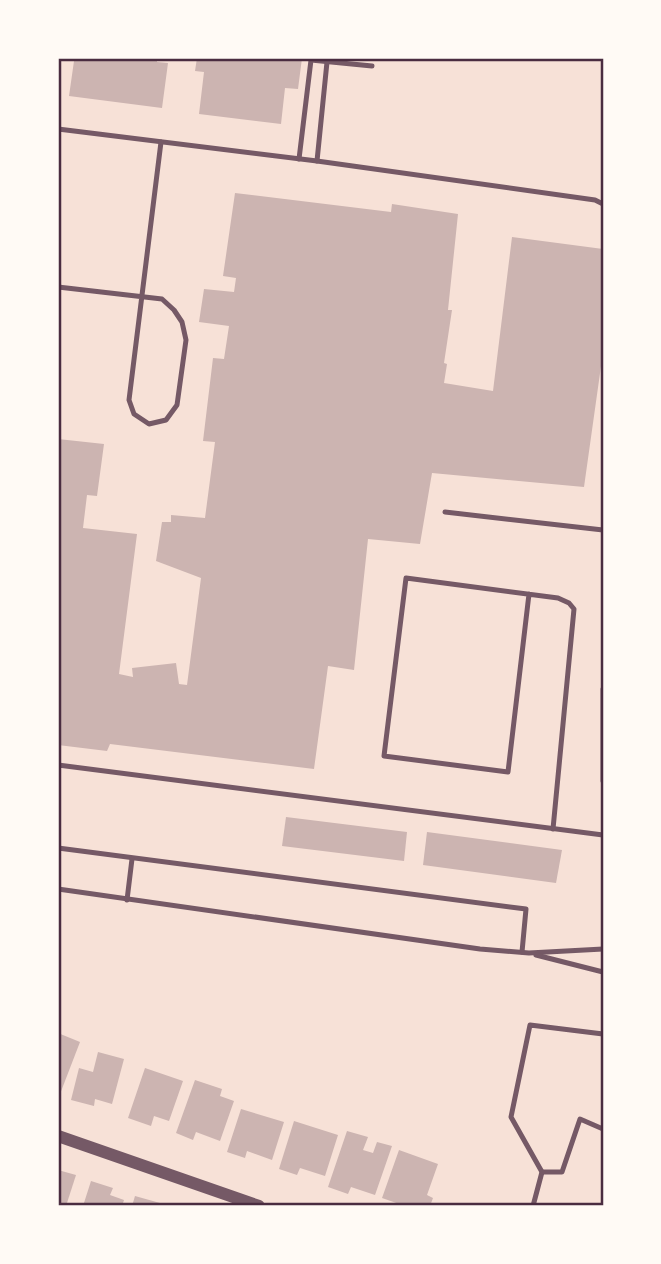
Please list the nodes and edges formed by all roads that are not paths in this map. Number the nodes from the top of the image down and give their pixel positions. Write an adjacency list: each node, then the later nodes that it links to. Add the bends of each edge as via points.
1 (327, 62): 2 (lane); 5 (lane, via 311,60); 6 (lane)
2 (372, 66)
3 (58, 129): 4 (lane)
4 (161, 142): 5 (lane); 9 (lane)
5 (299, 159): 6 (lane)
6 (317, 161): 7 (lane)
7 (603, 202)
8 (58, 286): 9 (lane)
9 (140, 296): 9 (lane, via 129,400 134,414 149,424 166,420 177,405 186,340 174,310 162,299)
10 (445, 512): 11 (lane)
11 (603, 530)
12 (529, 594): 12 (lane, via 407,578 384,756 508,772); 17 (lane, via 558,598 574,609)
13 (603, 689): 14 (lane)
14 (602, 711): 16 (lane)
15 (58, 765): 17 (lane)
16 (603, 781)
17 (553, 829): 18 (lane)
18 (603, 835)
19 (58, 848): 20 (lane)
20 (132, 859): 22 (lane); 24 (lane, via 526,909)
21 (58, 889): 22 (lane)
22 (127, 900): 24 (lane)
23 (603, 950): 24 (lane)
24 (526, 953): 25 (lane)
25 (603, 972)
26 (603, 1034): 29 (lane, via 530,1025 511,1117)
27 (603, 1129): 29 (lane, via 580,1119 562,1172)
28 (58, 1136): 30 (street)
29 (542, 1172): 31 (lane)
30 (259, 1206)
31 (533, 1206)

